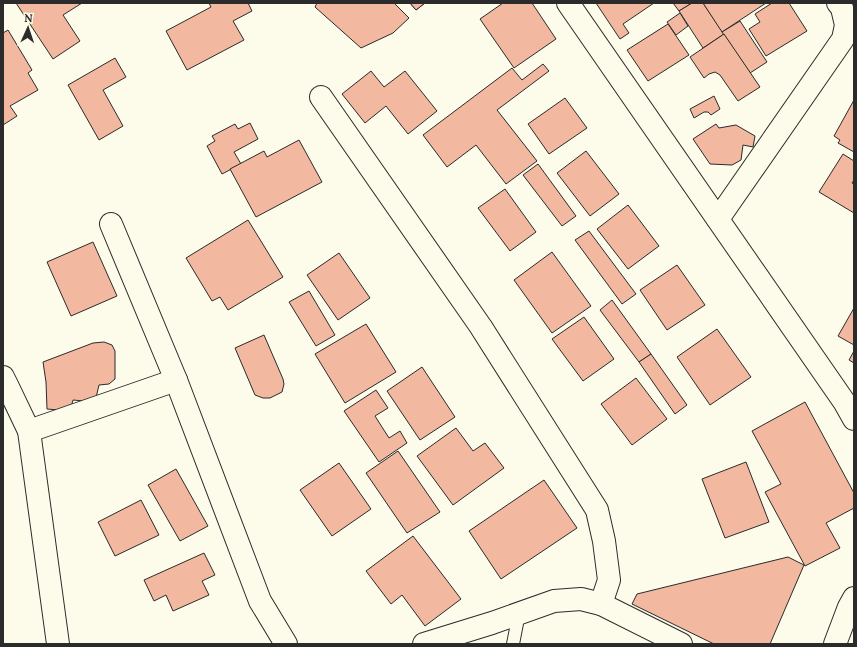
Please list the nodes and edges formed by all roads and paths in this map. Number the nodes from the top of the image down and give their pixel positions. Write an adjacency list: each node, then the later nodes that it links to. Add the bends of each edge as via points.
1 (568, 3): 4 (street)
2 (838, 3): 4 (street, via 842,8 846,25 843,39)
3 (322, 97): 11 (street, via 481,327 597,510 609,580)
4 (718, 219): 8 (street)
5 (111, 224): 6 (street)
6 (176, 380): 9 (street); 14 (street, via 260,601)
7 (4, 383): 9 (street)
8 (854, 419)
9 (29, 431): 13 (street)
10 (854, 598): 18 (street)
11 (601, 604): 12 (street, via 581,599 554,601); 17 (street)
12 (519, 613): 15 (street); 16 (lane)
13 (58, 644)
14 (286, 644)
15 (424, 644)
16 (513, 644)
17 (682, 644)
18 (835, 644)

